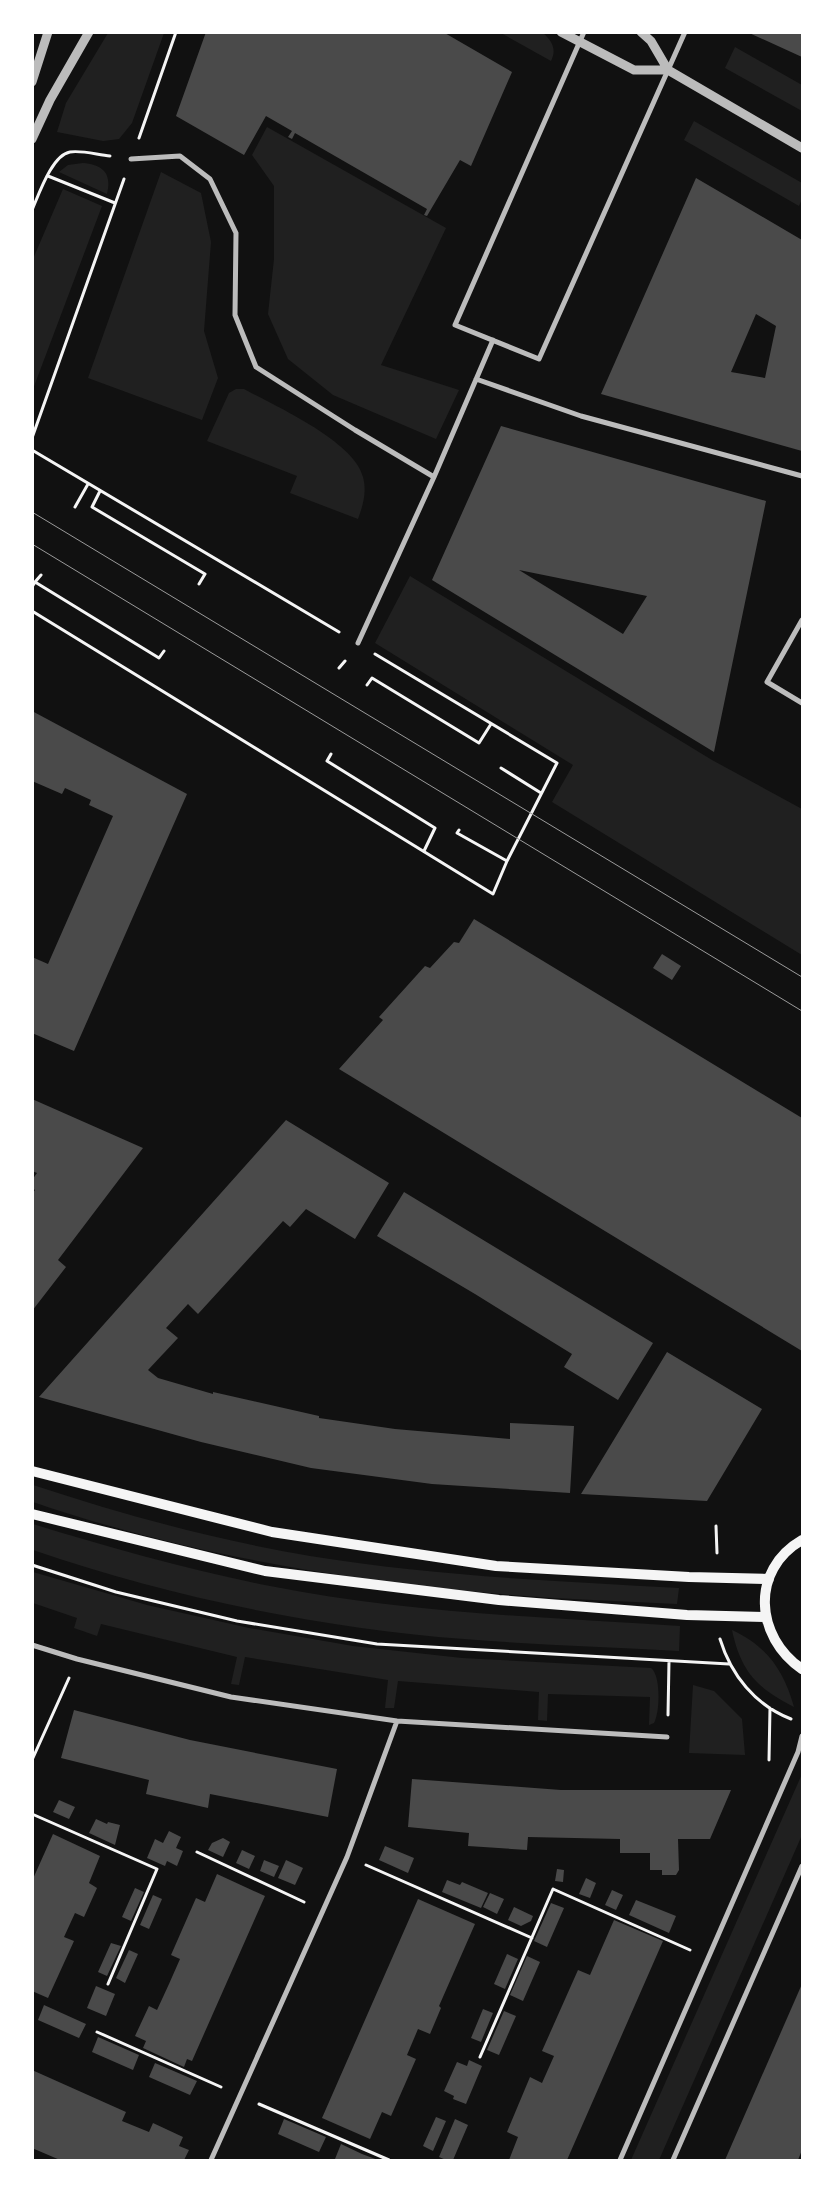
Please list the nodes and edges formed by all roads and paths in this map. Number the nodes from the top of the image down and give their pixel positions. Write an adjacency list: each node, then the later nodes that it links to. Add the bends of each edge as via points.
1 (48, 32): 10 (street)
2 (89, 32): 11 (street)
3 (176, 32): 13 (path)
4 (561, 32): 8 (street)
5 (584, 32): 8 (street)
6 (641, 32): 9 (street, via 651,41)
7 (685, 32): 9 (street)
8 (579, 43): 9 (street, via 634,70); 17 (street, via 455,325)
9 (668, 70): 12 (street); 17 (street, via 539,359)
10 (32, 82)
11 (32, 139)
12 (802, 148)
13 (131, 159): 14 (path, via 71,152 56,160); 15 (path); 21 (street, via 180,156 210,179 236,233 235,315 256,367)
14 (48, 176): 15 (path); 16 (path)
15 (115, 203): 19 (path)
16 (32, 210)
17 (493, 340): 18 (street)
18 (476, 379): 20 (street, via 581,416); 21 (street)
19 (32, 438)
20 (802, 476)
21 (434, 477): 31 (street)
22 (88, 484): 24 (path)
23 (100, 491): 27 (path, via 92,507 205,574)
24 (74, 507)
25 (41, 576): 26 (path)
26 (36, 582): 28 (path); 32 (path, via 159,658)
27 (199, 584)
28 (32, 587)
29 (32, 611): 40 (path)
30 (802, 620): 34 (street, via 767,682)
31 (358, 644)
32 (164, 651)
33 (367, 685): 35 (path, via 372,678 479,743)
34 (802, 703)
35 (491, 724)
36 (331, 754): 40 (path, via 327,761 435,828)
37 (501, 768): 38 (path)
38 (541, 793)
39 (459, 830): 41 (path, via 457,833)
40 (424, 851): 42 (path)
41 (507, 861)
42 (493, 894)
43 (32, 1471): 47 (main road, via 272,1532 496,1566)
44 (32, 1514): 48 (main road, via 265,1571 499,1600 687,1615)
45 (802, 1540): 47 (main road, via 784,1554)
46 (32, 1565): 51 (path, via 116,1592 228,1619 377,1644)
47 (769, 1579): 48 (main road)
48 (766, 1617): 52 (main road, via 779,1648)
49 (32, 1645): 50 (street)
50 (77, 1659): 54 (street, via 231,1697); 57 (path)
51 (669, 1661): 53 (path, via 728,1664 754,1696); 56 (path)
52 (802, 1669)
53 (795, 1720)
54 (397, 1721): 56 (street); 60 (street)
55 (802, 1736): 64 (street, via 798,1752)
56 (667, 1737)
57 (32, 1760)
58 (32, 1814): 65 (path, via 157,1869)
59 (197, 1852): 62 (path)
60 (347, 1857): 62 (street); 63 (path)
61 (802, 1866): 69 (street)
62 (323, 1910): 67 (street)
63 (532, 1938): 64 (path, via 553,1889); 66 (path)
64 (708, 1959): 68 (street)
65 (108, 1984)
66 (480, 2058)
67 (211, 2160)
68 (620, 2160)
69 (673, 2160)

